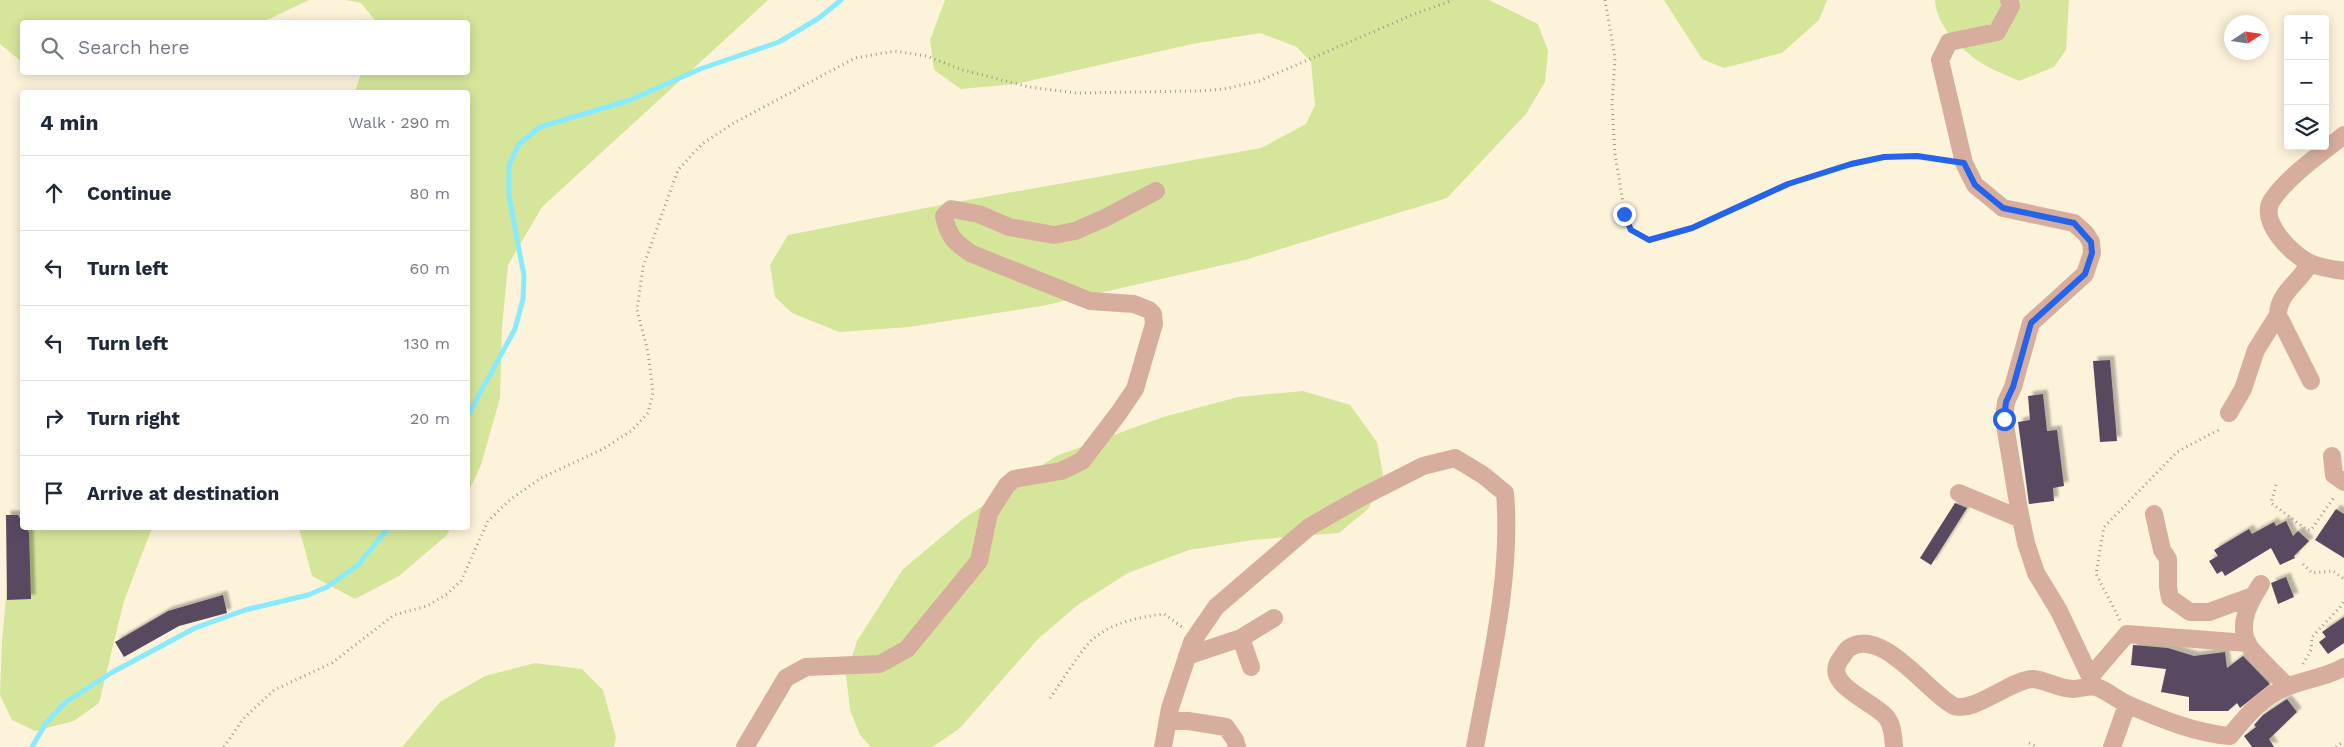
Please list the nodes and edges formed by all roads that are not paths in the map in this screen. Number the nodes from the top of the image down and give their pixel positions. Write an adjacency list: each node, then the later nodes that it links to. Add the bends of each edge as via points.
1 (2009, 0): 13 (street, via 2010,6 1997,32 1949,42 1940,60 1964,163 1975,185 2003,208 2074,223 2091,242 2092,253 2085,274 2031,323 2006,402 2004,419)
2 (2344, 135): 4 (street, via 2289,181 2271,201 2269,217 2276,232 2290,250)
3 (1156, 191): 25 (street, via 1105,218 1054,235 1009,226 960,209 951,209 944,216 947,230 955,243 972,254 1090,301 1134,304 1149,310 1154,324 1135,389 1082,461 1061,471 1014,479 1006,485 990,513 979,561 907,649 880,664 806,667 786,678)
4 (2310, 264): 5 (street); 6 (street, via 2303,276 2283,295 2278,304)
5 (2344, 272)
6 (2278, 315): 7 (street); 8 (street, via 2256,350 2243,389)
7 (2311, 381)
8 (2228, 413)
9 (2332, 456): 10 (street, via 2334,475)
10 (2341, 487)
11 (1959, 493): 13 (street)
12 (2154, 514): 16 (street, via 2162,550 2168,558 2170,598 2190,612 2209,612 2257,590 2248,605 2245,628)
13 (2021, 519): 20 (street, via 2036,573 2059,611)
14 (1274, 618): 15 (street)
15 (1241, 638): 17 (street); 18 (street)
16 (2248, 643): 20 (street, via 2127,634); 21 (street)
17 (1188, 656): 23 (street); 28 (street, via 1196,636 1216,607 1309,527 1423,466 1455,458 1505,493 1507,520 1502,600)
18 (1251, 667)
19 (2344, 667): 21 (street, via 2334,673)
20 (2093, 682): 22 (street); 29 (street, via 2071,689 2032,679 1966,707 1953,706 1875,644 1849,648 1838,661 1836,670 1841,684 1886,716 1892,726)
21 (2287, 686): 24 (street, via 2263,700 2244,718)
22 (2127, 705): 24 (street); 30 (street)
23 (1168, 721): 26 (street); 27 (street, via 1226,727)
24 (2229, 741)
25 (746, 747)
26 (1163, 747)
27 (1237, 747)
28 (1474, 747)
29 (1894, 747)
30 (2112, 747)

